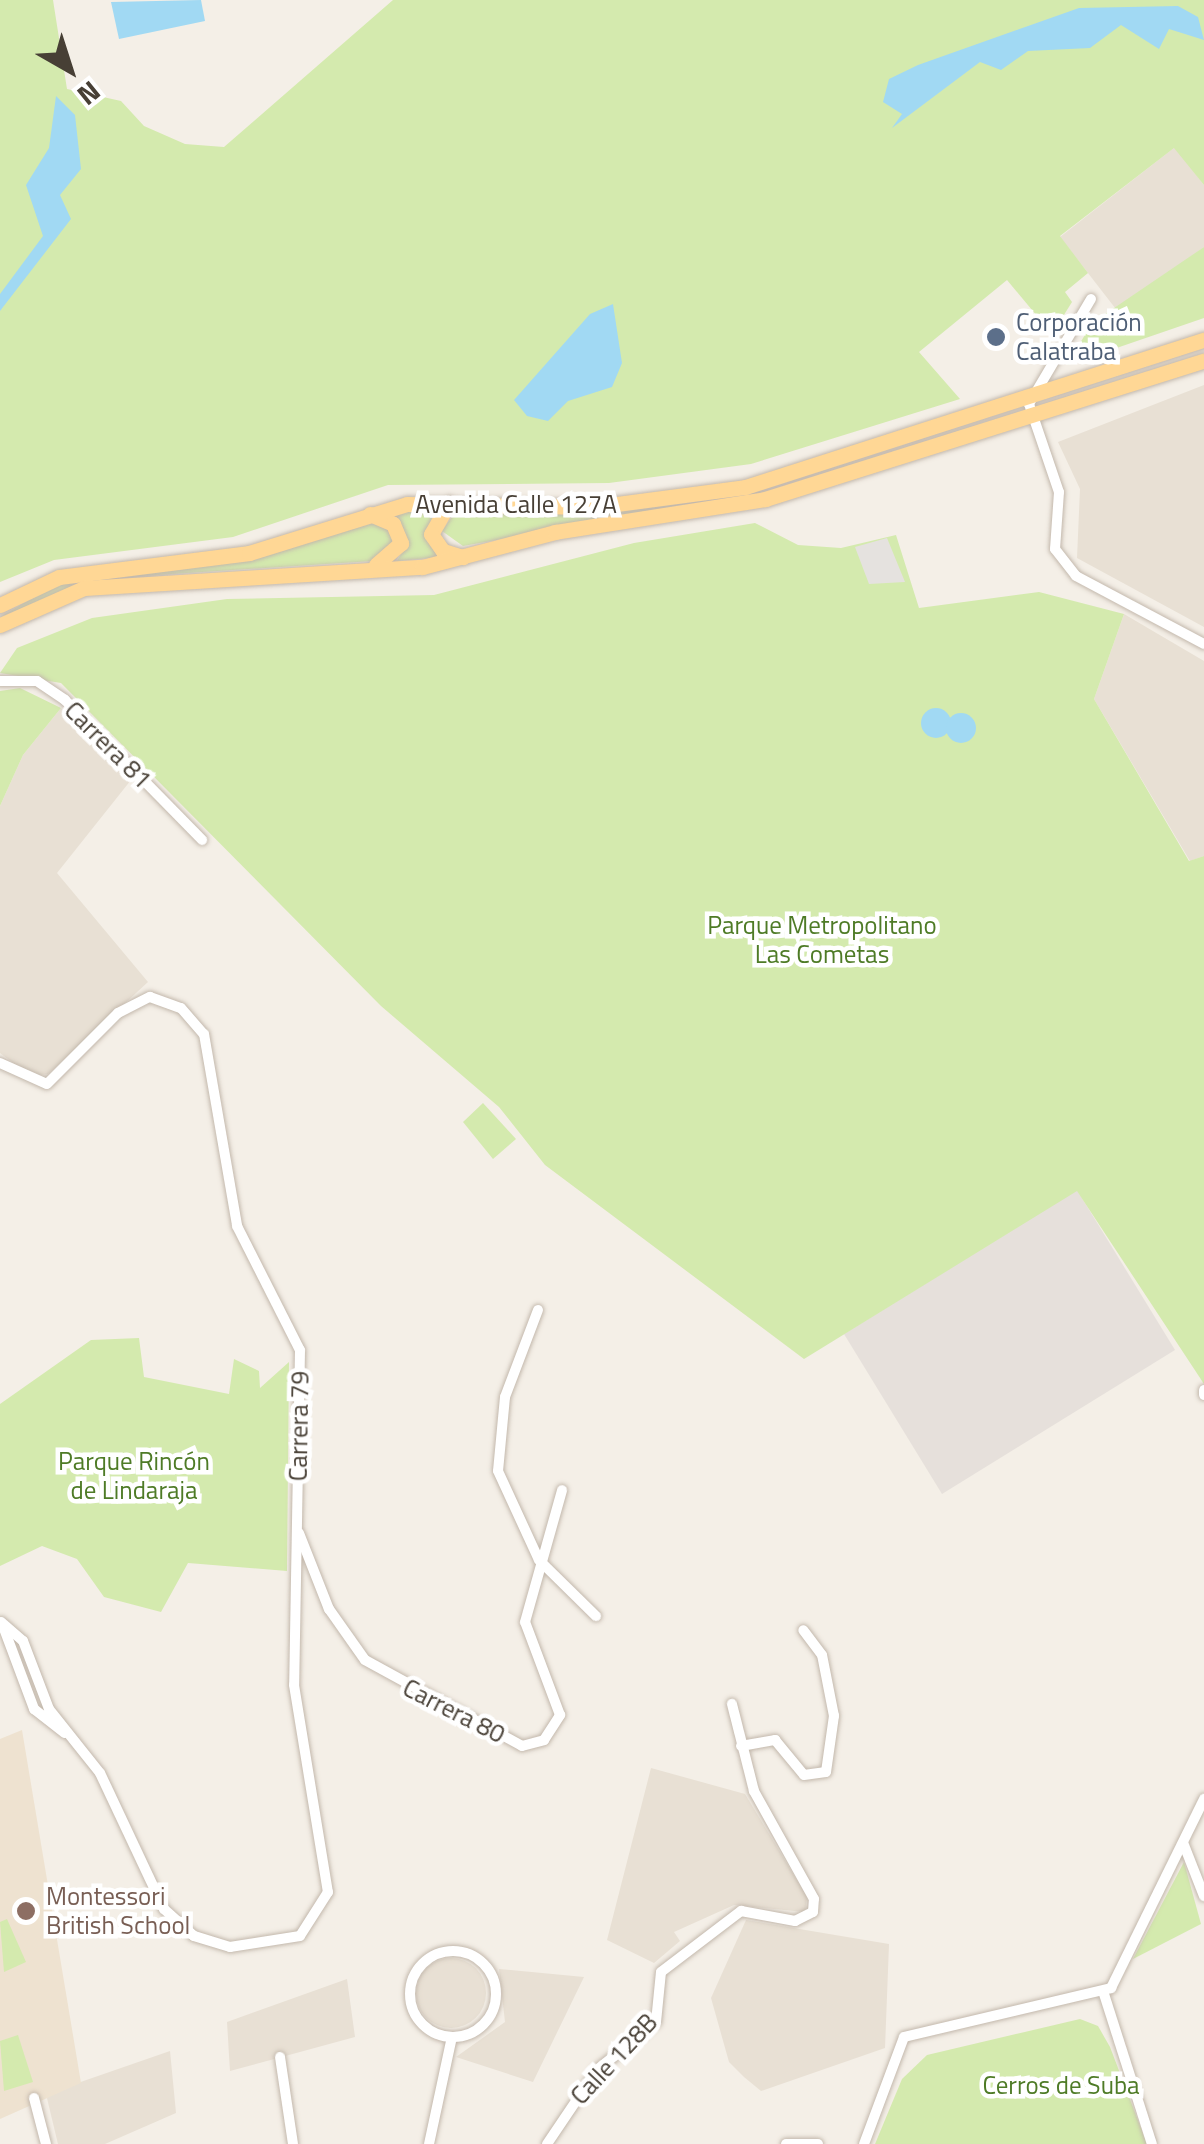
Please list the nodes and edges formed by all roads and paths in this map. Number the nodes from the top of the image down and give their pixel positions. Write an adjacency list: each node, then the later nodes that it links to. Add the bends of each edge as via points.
1 (1092, 299): 4 (street)
2 (1204, 340): 4 (main road, Avenida Calle 127A)
3 (1204, 361): 5 (main road, Avenida Calle 127A)
4 (1032, 396): 5 (street); 6 (main road, Avenida Calle 127A, via 716,492 594,508)
5 (1029, 418): 8 (main road, Avenida Calle 127A, via 765,499); 12 (street, via 1059,492 1058,558)
6 (449, 503): 7 (main road, Avenida Calle 127A); 8 (main road, via 431,534 442,551)
7 (369, 514): 9 (main road, via 393,524 401,543); 10 (main road, Avenida Calle 127A, via 240,555 59,577)
8 (463, 557): 9 (main road, Avenida Calle 127A)
9 (367, 567): 11 (main road, Avenida Calle 127A, via 84,588)
10 (0, 606)
11 (0, 625)
12 (1204, 644)
13 (0, 681): 14 (street, Carrera 81, via 37,681 65,700)
14 (202, 840)
15 (0, 1063): 18 (street, Carrera 79, via 33,1085 53,1081 130,1004 158,998 204,1034 237,1226 300,1350)
16 (538, 1310): 19 (street, via 506,1397 497,1451)
17 (562, 1490): 19 (street, Carrera 80)
18 (299, 1532): 19 (street, Carrera 80, via 329,1609 365,1660 522,1746 544,1740 560,1715 525,1622); 21 (street, Carrera 79, via 294,1685 328,1892 300,1936 279,1944 230,1948 194,1936 148,1886 100,1773 44,1712)
19 (538, 1560): 20 (street)
20 (596, 1616)
21 (0, 1621)
22 (804, 1630): 24 (street, via 822,1655 834,1716 826,1772 804,1775 775,1740)
23 (732, 1704): 24 (street, Calle 128B)
24 (741, 1746): 35 (street, Calle 128B, via 813,1912 795,1921 740,1911 673,1961 659,1976 656,2022 597,2070)
25 (1204, 1799): 26 (street)
26 (1184, 1844): 27 (street); 28 (street)
27 (1204, 1896)
28 (1104, 1994): 38 (street, via 904,2037); 39 (street)
29 (452, 2037): 29 (street, via 477,2030 496,1997 484,1964 459,1951 420,1965 409,1991 426,2028); 34 (street)
30 (280, 2058): 33 (street)
31 (34, 2098): 32 (street)
32 (46, 2144)
33 (293, 2144)
34 (429, 2144)
35 (547, 2144)
36 (786, 2144): 37 (street)
37 (818, 2144)
38 (864, 2144)
39 (1152, 2144)

